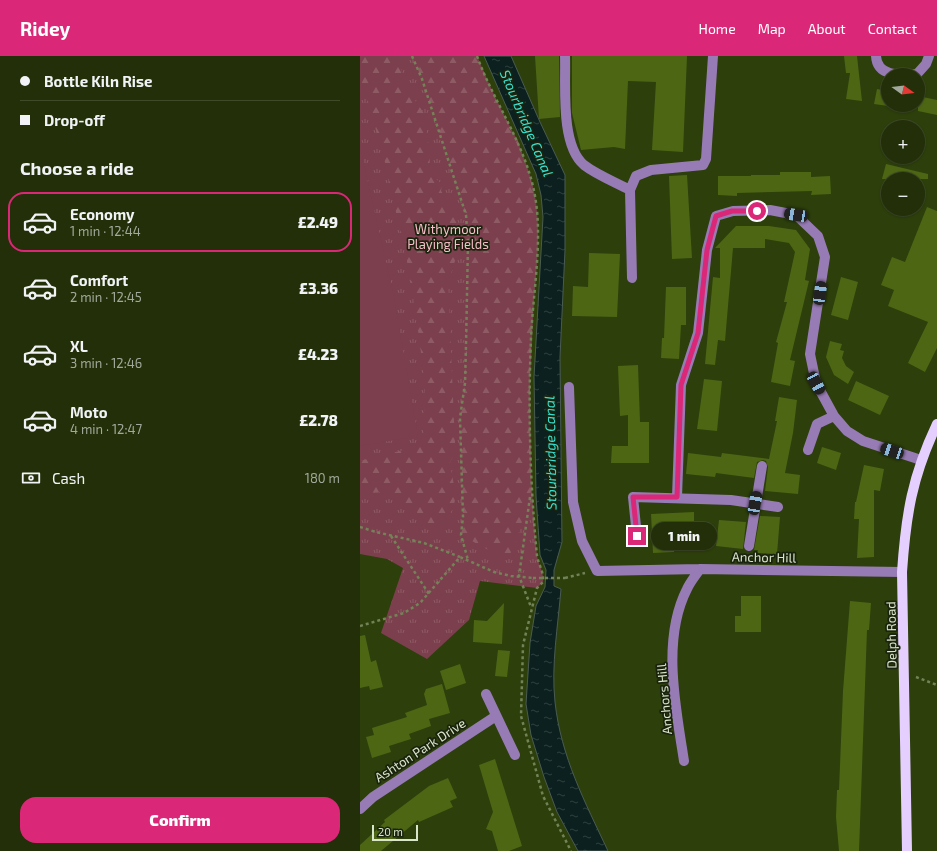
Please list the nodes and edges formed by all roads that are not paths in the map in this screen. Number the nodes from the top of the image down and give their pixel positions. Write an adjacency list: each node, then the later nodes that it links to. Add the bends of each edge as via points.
1 (565, 56): 5 (street, via 567,128 571,144 585,166)
2 (713, 56): 5 (street, via 706,159 702,166 651,170 636,176)
3 (876, 56): 4 (street, via 876,64 882,71 900,75 917,74)
4 (929, 56)
5 (630, 190): 6 (street)
6 (632, 278)
7 (569, 387): 18 (street, Anchor Hill, via 573,502 582,541 597,570)
8 (834, 416): 10 (street, via 817,424); 11 (street, via 847,430 863,441); 13 (street, via 816,383 810,354 825,257 818,236 796,215 770,210 732,211 716,216 707,250 698,333 681,385)
9 (937, 424): 11 (main road, Delph Road)
10 (808, 450)
11 (920, 460): 19 (main road, Delph Road, via 905,528)
12 (762, 466): 14 (street)
13 (677, 497): 14 (street); 16 (street, via 633,497)
14 (755, 503): 15 (street); 17 (street)
15 (778, 507)
16 (637, 536)
17 (749, 546)
18 (700, 569): 19 (street, Anchor Hill); 23 (street, Anchors Hill, via 687,589 678,611 673,644 673,684)
19 (902, 572): 25 (main road, Delph Road)
20 (486, 694): 21 (street)
21 (496, 716): 22 (street); 24 (street, Ashton Park Drive, via 373,797)
22 (515, 755)
23 (684, 761)
24 (360, 809)
25 (907, 851)

